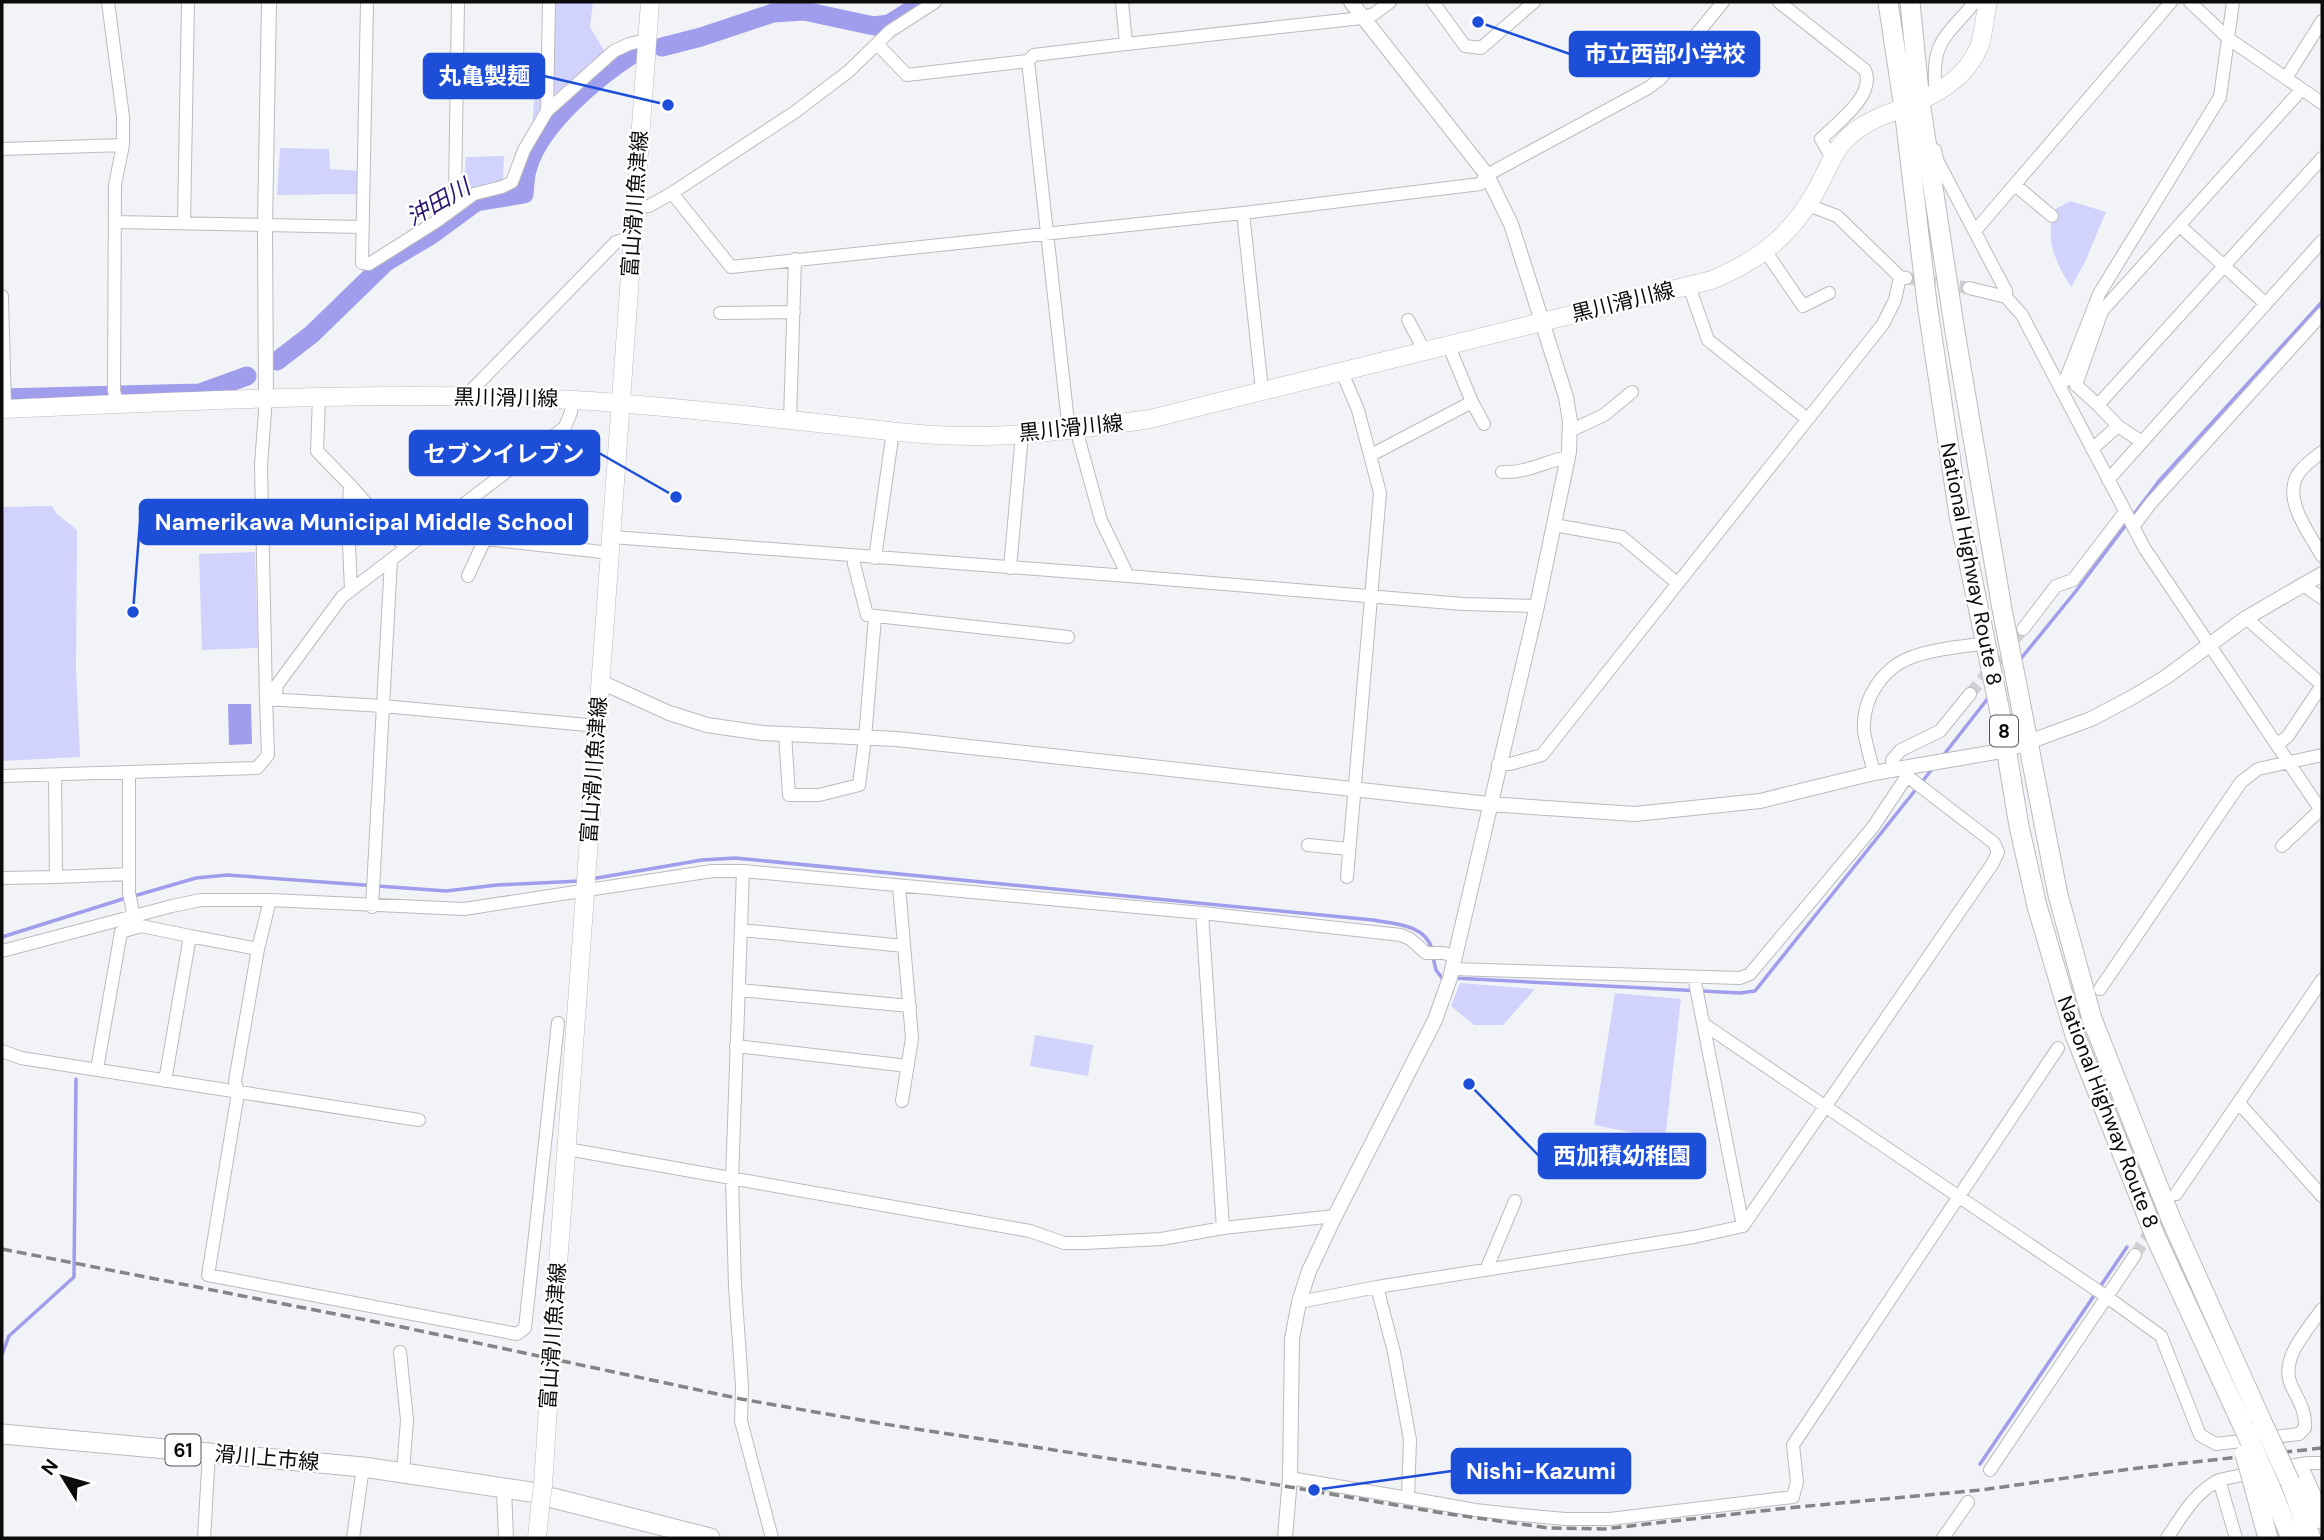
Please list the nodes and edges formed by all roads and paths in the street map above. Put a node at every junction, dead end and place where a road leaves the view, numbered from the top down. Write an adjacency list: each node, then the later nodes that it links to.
1 (107, 2): 35 (street)
2 (188, 2): 48 (street)
3 (269, 2): 49 (street)
4 (367, 2): 51 (street)
5 (458, 2): 42 (street)
6 (549, 2): 34 (street)
7 (650, 2): 26 (main road, 富山滑川魚津線)
8 (935, 2): 27 (street)
9 (1122, 2): 28 (street)
10 (1351, 2): 23 (street)
11 (1390, 2): 23 (street)
12 (1433, 2): 13 (street)
13 (1534, 2)
14 (1723, 2): 39 (street)
15 (1779, 2): 37 (street)
16 (1888, 2): 33 (main road, National Highway Route 8 / 8)
17 (1910, 2): 33 (main road, National Highway Route 8 / 8)
18 (1975, 2): 33 (street)
19 (1988, 2): 33 (main road, 黒川滑川線)
20 (2171, 2): 40 (street)
21 (2190, 2): 25 (street)
22 (2233, 2): 25 (street)
23 (1362, 18): 28 (street); 39 (street)
24 (2322, 21): 30 (street)
25 (2229, 38): 30 (street); 73 (street)
26 (646, 40): 34 (street); 44 (main road, 富山滑川魚津線)
27 (877, 44): 29 (street); 41 (street)
28 (1126, 44): 29 (street)
29 (1028, 61): 53 (street)
30 (2286, 78): 31 (street)
31 (2302, 89): 32 (street); 50 (street)
32 (2320, 98)
33 (1922, 100): 37 (main road, 黒川滑川線); 52 (street); 128 (main road, National Highway Route 8 / 8); 138 (main road, National Highway Route 8 / 8)
34 (547, 111): 42 (street)
35 (123, 145): 36 (street); 47 (street)
36 (2, 149)
37 (1832, 158): 43 (main road, 黒川滑川線)
38 (2322, 158): 58 (street)
39 (1487, 175): 45 (street); 69 (street)
40 (2015, 185): 46 (street); 52 (street)
41 (672, 193): 44 (street); 57 (street)
42 (459, 205): 51 (street)
43 (1808, 205): 56 (main road, 黒川滑川線); 85 (street)
44 (634, 207): 54 (main road, 富山滑川魚津線)
45 (1243, 213): 53 (street); 74 (street)
46 (2052, 216)
47 (115, 222): 48 (street); 82 (street)
48 (184, 223): 49 (street)
49 (265, 225): 51 (street); 77 (street)
50 (2180, 226): 58 (street); 83 (street)
51 (362, 227)
52 (1975, 230): 63 (street)
53 (1047, 233): 57 (street); 89 (street)
54 (632, 237): 76 (street); 81 (main road, 富山滑川魚津線)
55 (2322, 241): 64 (street)
56 (1766, 252): 59 (main road, 黒川滑川線); 61 (street)
57 (795, 259): 65 (street)
58 (2224, 266): 64 (street); 83 (street)
59 (1689, 286): 69 (main road, 黒川滑川線); 85 (street)
60 (1969, 288): 63 (street)
61 (1829, 293)
62 (2, 296): 84 (street)
63 (2006, 297): 94 (street)
64 (2266, 303): 93 (street)
65 (793, 312): 66 (street); 86 (street)
66 (720, 313)
67 (2322, 314): 105 (street)
68 (1408, 320): 71 (street)
69 (1542, 323): 70 (main road, 黒川滑川線); 90 (street)
70 (1448, 344): 71 (main road, 黒川滑川線); 80 (street)
71 (1424, 350): 72 (main road, 黒川滑川線)
72 (1341, 370): 74 (main road, 黒川滑川線); 96 (street)
73 (2065, 381)
74 (1262, 390): 89 (main road, 黒川滑川線)
75 (1632, 392): 90 (street)
76 (465, 397): 78 (main road, 黒川滑川線); 79 (main road, 黒川滑川線)
77 (266, 398): 78 (main road, 黒川滑川線); 82 (main road, 黒川滑川線); 103 (street)
78 (319, 398): 100 (street)
79 (572, 400): 81 (main road, 黒川滑川線); 106 (street)
80 (1472, 402): 87 (street); 96 (street)
81 (622, 403): 86 (main road, 黒川滑川線); 108 (main road, 富山滑川魚津線)
82 (118, 405): 84 (main road, 黒川滑川線)
83 (2098, 405): 88 (street)
84 (4, 409)
85 (1806, 418): 118 (street)
86 (790, 420): 91 (main road, 黒川滑川線)
87 (1484, 424)
88 (2118, 426): 93 (street); 94 (street)
89 (1072, 430): 92 (main road, 黒川滑川線); 117 (street)
90 (1570, 430): 97 (street)
91 (893, 431): 92 (main road, 黒川滑川線); 112 (street)
92 (1022, 434): 114 (street)
93 (2142, 442): 99 (street)
94 (2092, 449): 99 (street)
95 (2322, 452): 111 (street)
96 (1371, 455): 121 (street)
97 (1568, 457): 98 (street); 104 (street)
98 (1502, 472)
99 (2108, 480): 101 (street)
100 (350, 485): 102 (street); 109 (street)
101 (2125, 512): 105 (street); 126 (street)
102 (348, 523): 103 (street); 120 (street)
103 (262, 524): 133 (street)
104 (1554, 525): 118 (street); 123 (street)
105 (2133, 527): 129 (street)
106 (426, 533): 107 (street); 109 (street)
107 (485, 539): 108 (street); 116 (street)
108 (611, 545): 110 (street); 130 (main road, 富山滑川魚津線)
109 (407, 548): 113 (street)
110 (854, 556): 112 (street); 124 (street)
111 (2322, 556)
112 (875, 558): 114 (street)
113 (391, 560): 120 (street); 134 (street)
114 (1010, 568): 117 (street)
115 (2322, 573): 119 (street)
116 (468, 576)
117 (1128, 576): 121 (street)
118 (1677, 583): 143 (street)
119 (2305, 583): 122 (street); 125 (street)
120 (351, 589): 133 (street)
121 (1373, 596): 123 (street); 149 (street)
122 (2322, 598)
123 (1537, 606): 143 (street)
124 (874, 617): 127 (street); 137 (street)
125 (2246, 618): 129 (street); 131 (street)
126 (2023, 629)
127 (1068, 637)
128 (1985, 643): 140 (main road, National Highway Route 8 / 8); 146 (street)
129 (2211, 645): 138 (street); 139 (street)
130 (601, 682): 135 (main road, 富山滑川魚津線); 136 (street)
131 (2322, 685): 139 (street)
132 (1970, 694): 144 (street)
133 (270, 700): 134 (street); 145 (street)
134 (383, 706): 135 (street); 163 (street)
135 (597, 726): 161 (main road, 富山滑川魚津線)
136 (785, 734): 137 (street); 137 (street)
137 (865, 738): 149 (street)
138 (2028, 742): 140 (street); 213 (main road, National Highway Route 8 / 8, bridge)
139 (2278, 744): 142 (street)
140 (2007, 750): 144 (street); 215 (main road, National Highway Route 8 / 8, bridge)
141 (2322, 755): 142 (street)
142 (2288, 761): 151 (street); 174 (street)
143 (1498, 764): 150 (street)
144 (1902, 771): 146 (street); 172 (street); 188 (street)
145 (129, 773): 147 (street); 156 (street)
146 (1874, 773): 150 (street)
147 (55, 775): 148 (street); 157 (street)
148 (2, 776)
149 (1355, 789): 150 (street); 154 (street)
150 (1489, 804): 171 (street)
151 (2321, 811): 153 (street)
152 (1308, 845): 154 (street)
153 (2282, 846)
154 (1349, 849): 158 (street)
155 (743, 871): 160 (street); 161 (street); 166 (street)
156 (129, 874): 157 (street); 165 (street)
157 (56, 877): 159 (street)
158 (1347, 877)
159 (2, 878)
160 (899, 886): 164 (street); 168 (street)
161 (585, 892): 163 (street); 190 (main road, 富山滑川魚津線)
162 (270, 900): 163 (street); 165 (street); 169 (street)
163 (372, 907)
164 (1202, 913): 171 (street); 198 (street)
165 (134, 917): 170 (street)
166 (741, 930): 168 (street); 175 (street)
167 (190, 936): 169 (street); 183 (street); 184 (street)
168 (904, 946): 176 (street)
169 (258, 949): 185 (street)
170 (2, 951)
171 (1454, 962): 172 (street); 196 (street)
172 (1694, 976): 178 (street)
173 (2322, 980): 187 (street)
174 (2099, 989)
175 (739, 990): 176 (street); 179 (street)
176 (910, 1006): 182 (street)
177 (558, 1023): 185 (street)
178 (1705, 1025): 188 (street); 197 (street)
179 (736, 1046): 182 (street); 191 (street)
180 (2058, 1048): 194 (street)
181 (2, 1051): 183 (street)
182 (908, 1066): 186 (street)
183 (97, 1069): 184 (street)
184 (165, 1081): 185 (street)
185 (238, 1093): 189 (street)
186 (902, 1101)
187 (2239, 1103): 192 (street); 193 (street)
188 (1827, 1107): 194 (street); 197 (street)
189 (419, 1120)
190 (567, 1149): 191 (street); 225 (main road, 富山滑川魚津線, bridge)
191 (732, 1179): 198 (street); 227 (street)
192 (2176, 1194)
193 (2322, 1196)
194 (1961, 1198): 202 (street); 219 (street)
195 (1516, 1201): 200 (street)
196 (1335, 1216): 198 (street); 203 (street)
197 (1743, 1226): 200 (street)
198 (1223, 1228)
199 (2135, 1255): 202 (street)
200 (1486, 1270): 201 (street)
201 (1377, 1287): 203 (street); 219 (street)
202 (2107, 1297): 204 (street); 210 (street)
203 (1298, 1302): 212 (street)
204 (2322, 1309)
205 (400, 1352): 211 (street)
206 (2, 1434): 207 (main road, 滑川上市線 / 61)
207 (209, 1453): 209 (main road, 滑川上市線 / 61); 222 (street)
208 (2322, 1463): 214 (street)
209 (363, 1467): 211 (main road, 滑川上市線 / 61); 223 (street)
210 (1990, 1469)
211 (403, 1472): 216 (main road, 滑川上市線 / 61)
212 (1290, 1478): 219 (street); 228 (street)
213 (2296, 1478): 221 (main road, 8); 234 (main road, National Highway Route 8 / 8)
214 (2219, 1480): 230 (street); 231 (street)
215 (2263, 1488): 232 (main road, 8); 233 (main road, 8)
216 (504, 1489): 217 (main road, 滑川上市線 / 61); 224 (street)
217 (531, 1492)
218 (553, 1497): 226 (main road)
219 (1408, 1498)
220 (1968, 1502): 229 (street)
221 (2322, 1519)
222 (204, 1538)
223 (353, 1538)
224 (506, 1538)
225 (537, 1538)
226 (710, 1538)
227 (772, 1538)
228 (1284, 1538)
229 (1943, 1538)
230 (2167, 1538)
231 (2236, 1538)
232 (2268, 1538)
233 (2291, 1538)
234 (2311, 1538)

